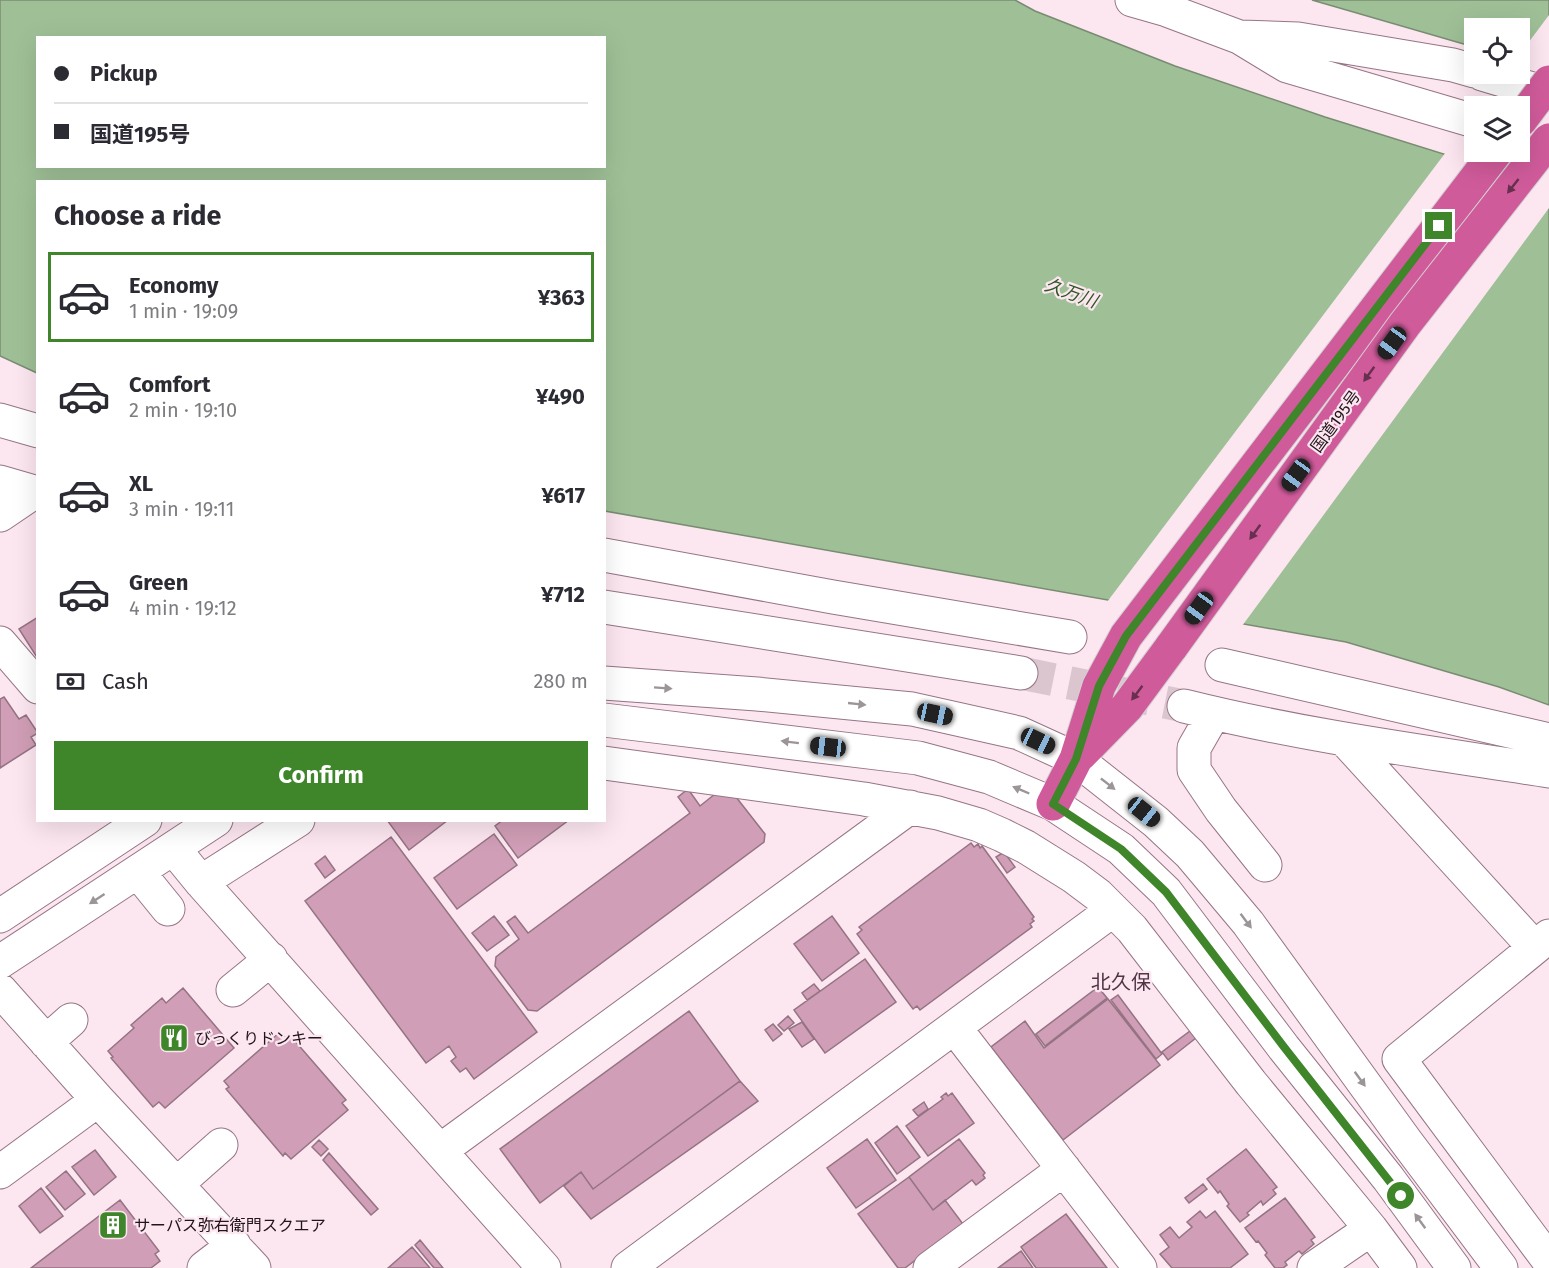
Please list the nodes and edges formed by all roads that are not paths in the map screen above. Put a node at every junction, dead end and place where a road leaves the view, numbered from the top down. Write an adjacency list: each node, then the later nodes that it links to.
1 (1132, 0): 2 (street)
2 (1160, 5): 3 (street)
3 (1239, 37): 4 (street); 9 (street)
4 (1464, 68)
5 (1549, 82): 8 (highway, bridge)
6 (1516, 84): 7 (street)
7 (1549, 94)
8 (1530, 108)
9 (1464, 117)
10 (1530, 136): 11 (street)
11 (1549, 141): 29 (highway, 国道195号, one-way to 29, bridge)
12 (1488, 162): 29 (highway, 国道195号)
13 (0, 420): 14 (street)
14 (36, 430)
15 (0, 482): 16 (street)
16 (36, 493): 17 (street)
17 (0, 515)
18 (606, 555): 20 (street)
19 (606, 607): 23 (street)
20 (1070, 637)
21 (0, 643): 25 (street)
22 (1222, 665): 28 (street)
23 (1021, 673)
24 (606, 683): 29 (street, one-way to 29)
25 (36, 685)
26 (606, 720): 32 (street, one-way to 26)
27 (1345, 740): 31 (street); 38 (street); 44 (street)
28 (1549, 740)
29 (1076, 759): 32 (highway, 国道195号); 69 (street, one-way to 69)
30 (606, 763): 33 (street)
31 (1549, 771)
32 (1053, 804): 68 (street, one-way to 32)
33 (910, 807): 42 (street); 54 (street)
34 (142, 822): 43 (street)
35 (213, 822): 37 (street)
36 (295, 822): 40 (street)
37 (174, 849): 39 (street); 40 (street)
38 (1265, 865)
39 (138, 872): 41 (street); 46 (street, one-way to 46)
40 (201, 882): 45 (street)
41 (168, 909)
42 (1113, 910): 50 (street); 58 (street)
43 (0, 916)
44 (1542, 942): 60 (street)
45 (271, 959): 48 (street); 54 (street)
46 (0, 962)
47 (0, 990): 51 (street)
48 (233, 990)
49 (71, 1020): 51 (street)
50 (955, 1028): 55 (street); 63 (street)
51 (46, 1042): 52 (street)
52 (98, 1100): 56 (street); 57 (street)
53 (221, 1146): 57 (street)
54 (441, 1150): 62 (street)
55 (1064, 1169): 64 (street); 65 (street)
56 (0, 1172)
57 (177, 1184): 59 (street)
58 (1371, 1228): 66 (street); 67 (street)
59 (258, 1259): 61 (street)
60 (1549, 1261)
61 (204, 1268)
62 (544, 1268)
63 (628, 1268)
64 (930, 1268)
65 (1140, 1268)
66 (1314, 1268)
67 (1400, 1268)
68 (1454, 1268)
69 (1501, 1268)

